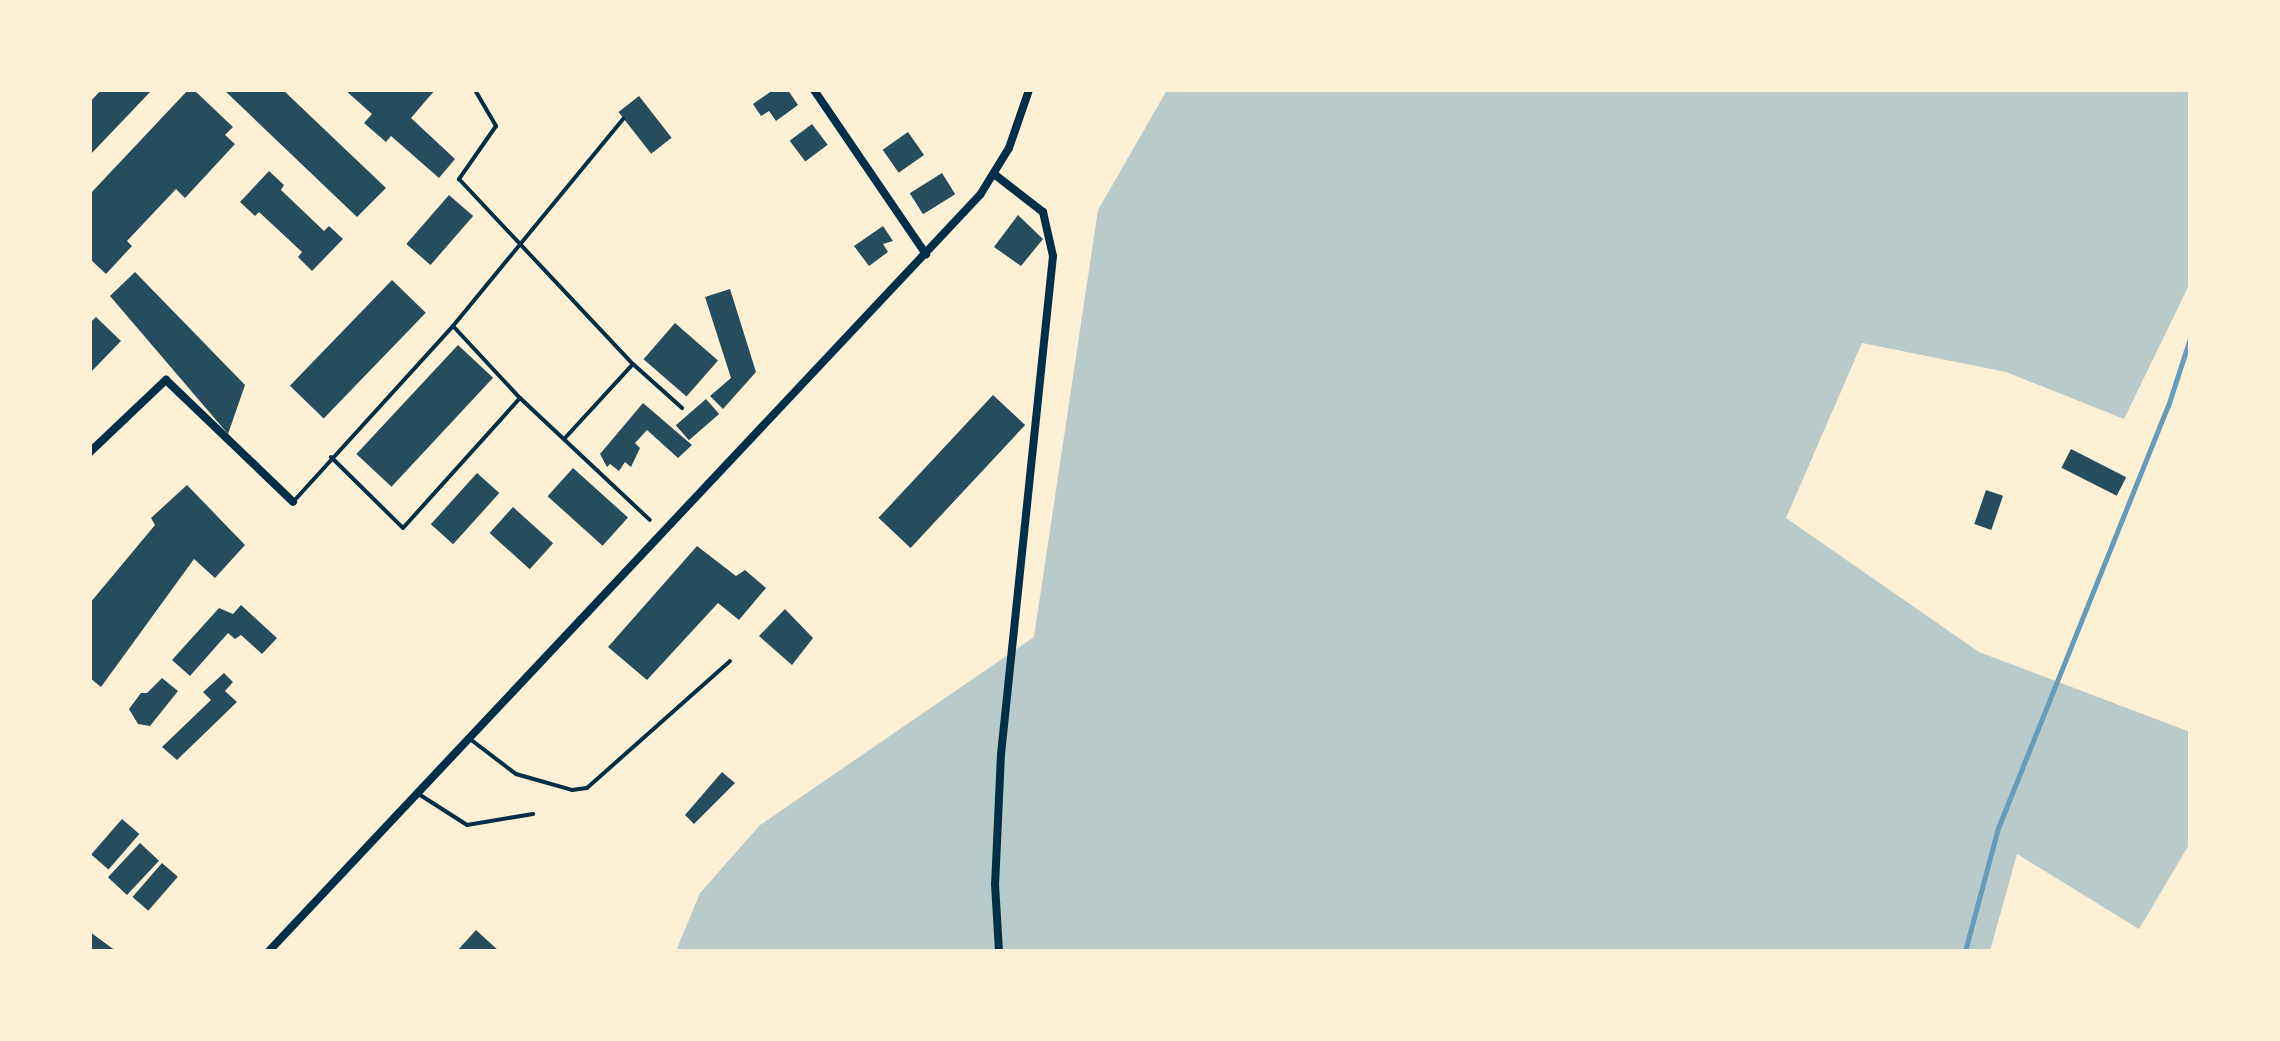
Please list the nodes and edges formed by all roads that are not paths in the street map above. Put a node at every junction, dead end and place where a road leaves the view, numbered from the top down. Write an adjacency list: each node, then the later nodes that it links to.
1 (474, 90): 6 (lane)
2 (814, 90): 7 (street)
3 (1029, 90): 5 (street)
4 (622, 120): 6 (lane)
5 (994, 174): 7 (street); 22 (street)
6 (519, 244): 8 (lane); 9 (lane)
7 (926, 254): 18 (street)
8 (454, 326): 10 (lane); 14 (lane)
9 (633, 364): 11 (lane); 12 (lane)
10 (520, 398): 12 (lane); 14 (lane)
11 (682, 408)
12 (565, 438): 16 (lane)
13 (90, 452): 15 (street)
14 (331, 457): 15 (lane)
15 (292, 502)
16 (650, 520)
17 (730, 661): 18 (lane)
18 (470, 739): 19 (street)
19 (417, 793): 20 (lane); 21 (street)
20 (533, 814)
21 (269, 951)
22 (999, 951)

